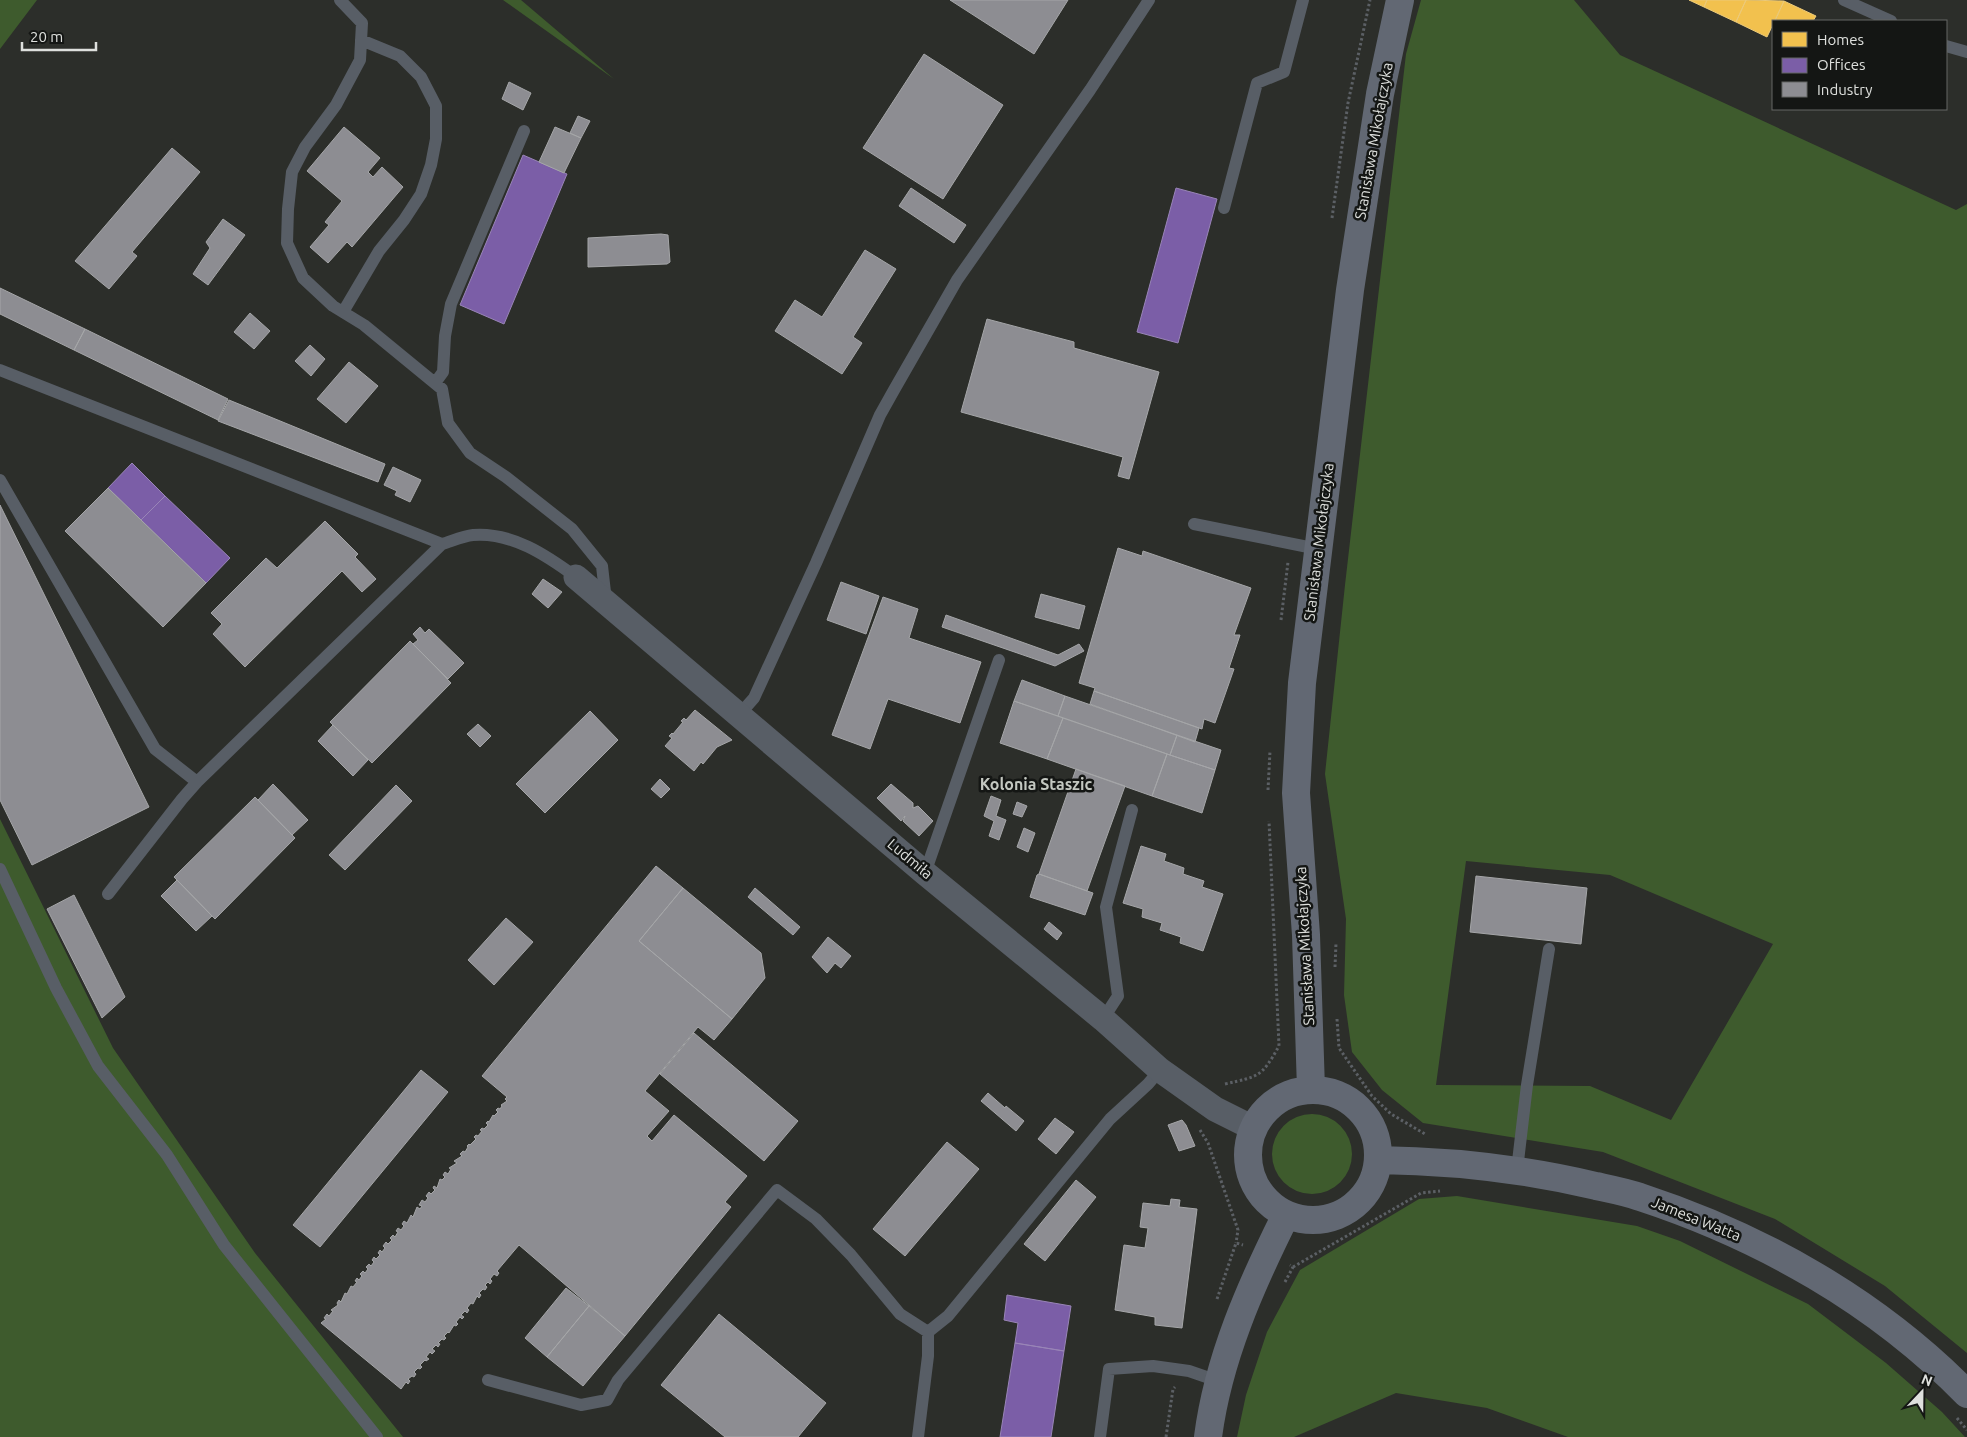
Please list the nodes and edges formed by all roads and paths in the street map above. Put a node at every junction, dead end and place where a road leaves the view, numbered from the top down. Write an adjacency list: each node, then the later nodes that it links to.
1 (340, 0): 7 (lane)
2 (1149, 0): 22 (lane)
3 (1302, 0): 11 (lane)
4 (1400, 0): 18 (street, Stanisława Mikołajczyka)
5 (1844, 0): 6 (lane)
6 (1889, 20)
7 (361, 40): 12 (lane); 12 (lane)
8 (1947, 46): 9 (lane)
9 (1967, 52)
10 (524, 131): 14 (lane)
11 (1224, 208)
12 (343, 312): 14 (lane)
13 (0, 370): 17 (lane)
14 (435, 383): 20 (lane)
15 (0, 480): 23 (lane)
16 (1194, 524): 18 (lane)
17 (442, 544): 19 (lane); 23 (lane)
18 (1318, 549): 35 (street, Stanisława Mikołajczyka)
19 (576, 577): 20 (street, Ludmiła)
20 (606, 603): 22 (street, Ludmiła)
21 (999, 660): 26 (lane)
22 (739, 715): 26 (street, Ludmiła)
23 (197, 782): 27 (lane)
24 (1132, 810): 32 (lane)
25 (0, 869): 50 (lane)
26 (925, 872): 32 (street, Ludmiła)
27 (108, 894)
28 (1336, 943): 30 (path)
29 (1549, 949): 40 (lane)
30 (1335, 973)
31 (1337, 1011): 38 (path)
32 (1102, 1019): 33 (street, Ludmiła)
33 (1160, 1070): 36 (street, Ludmiła); 45 (lane)
34 (1225, 1084): 36 (path)
35 (1311, 1089): 37 (street); 39 (street)
36 (1215, 1109): 37 (street, Ludmiła); 43 (path)
37 (1253, 1128): 42 (street)
38 (1426, 1135)
39 (1378, 1160): 40 (street, Jamesa Watta); 42 (street)
40 (1517, 1170): 48 (street, Jamesa Watta)
41 (1448, 1190): 44 (path)
42 (1286, 1215): 47 (street)
43 (1236, 1243)
44 (1294, 1267)
45 (928, 1332): 46 (lane); 51 (lane)
46 (488, 1380)
47 (1218, 1380): 52 (lane); 53 (street)
48 (1961, 1405): 49 (path)
49 (1967, 1430)
50 (377, 1437)
51 (918, 1437)
52 (1100, 1437)
53 (1208, 1437)

